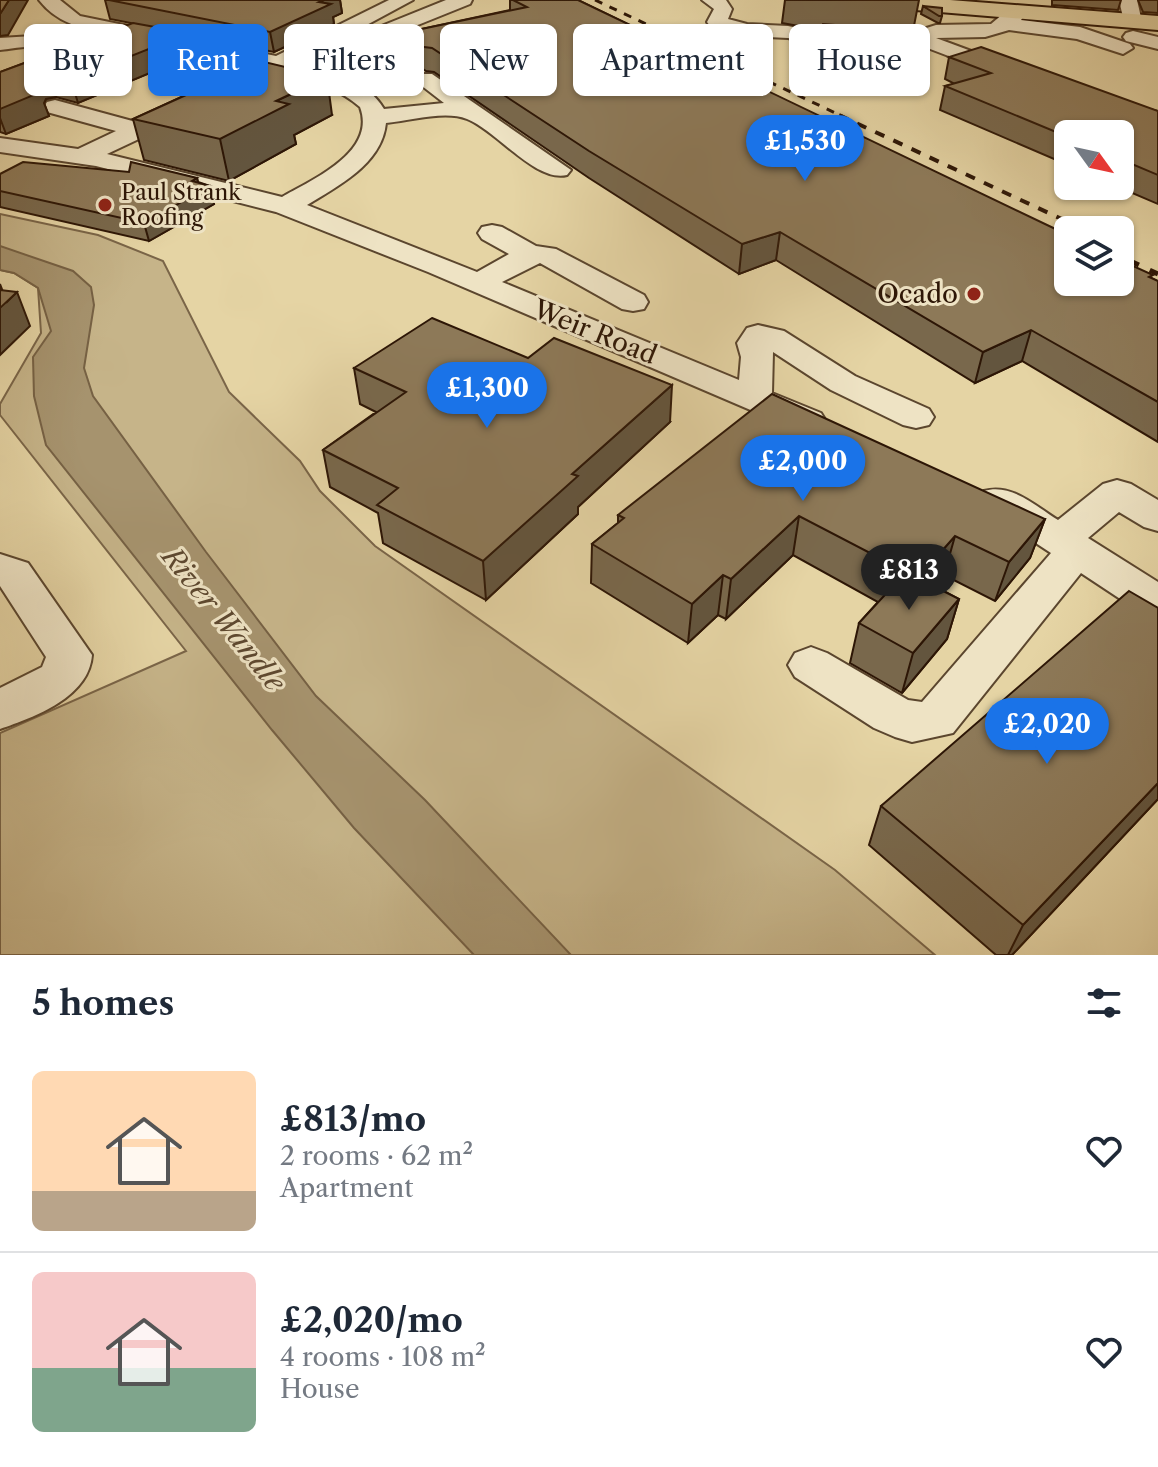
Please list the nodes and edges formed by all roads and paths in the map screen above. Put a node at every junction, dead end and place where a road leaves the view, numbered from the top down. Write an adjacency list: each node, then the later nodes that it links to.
1 (48, 0): 10 (street)
2 (404, 0): 8 (street)
3 (711, 0): 17 (street)
4 (932, 0): 9 (street)
5 (473, 1): 13 (street)
6 (860, 4): 9 (main road); 14 (street)
7 (351, 6): 8 (street)
8 (381, 12): 12 (street)
9 (1007, 16): 15 (main road); 19 (street)
10 (68, 17): 16 (street); 18 (street)
11 (1158, 23): 15 (main road)
12 (356, 24)
13 (407, 24)
14 (916, 24)
15 (1129, 27): 21 (street)
16 (0, 32)
17 (789, 34)
18 (148, 36)
19 (930, 36)
20 (930, 37): 27 (street)
21 (1158, 43)
22 (0, 44): 28 (street)
23 (284, 60): 25 (street)
24 (268, 62): 25 (street)
25 (277, 64): 32 (street)
26 (424, 79): 31 (street)
27 (1030, 81)
28 (0, 85)
29 (202, 98): 33 (street)
30 (55, 107): 33 (street)
31 (472, 112): 32 (street); 36 (street)
32 (375, 117): 37 (street)
33 (138, 130): 35 (street)
34 (0, 145): 35 (street, Weir Road)
35 (81, 157): 37 (street, Weir Road)
36 (558, 170)
37 (286, 206): 40 (street, Weir Road)
38 (492, 233): 39 (street)
39 (530, 254): 40 (street); 41 (street)
40 (479, 283): 43 (street, Weir Road)
41 (633, 302)
42 (814, 364): 43 (street); 43 (street); 44 (street)
43 (754, 399): 45 (street, Weir Road)
44 (916, 417)
45 (840, 435)
46 (969, 488): 48 (street)
47 (1158, 518): 48 (street)
48 (1067, 545): 50 (street); 51 (street)
49 (0, 569): 52 (street)
50 (1158, 603)
51 (811, 665)
52 (0, 710)

